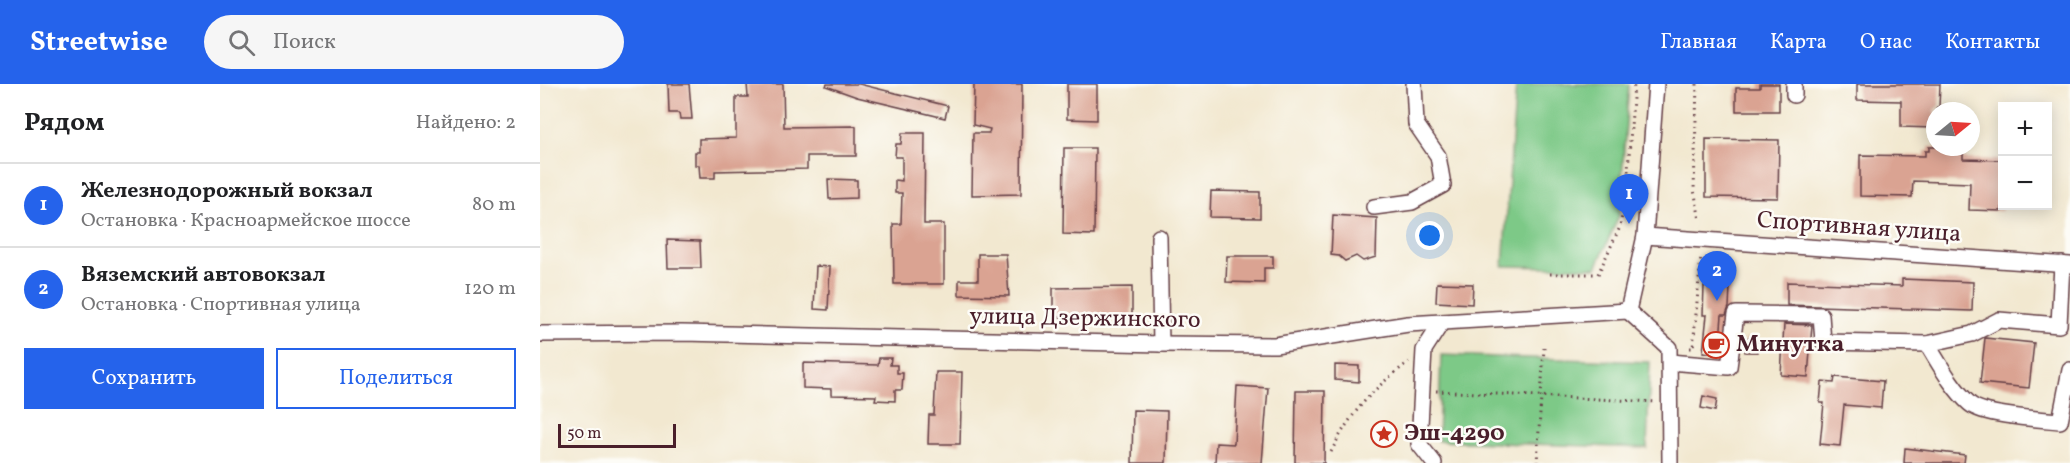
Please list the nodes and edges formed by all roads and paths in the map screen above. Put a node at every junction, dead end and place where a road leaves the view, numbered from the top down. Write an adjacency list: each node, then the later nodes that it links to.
1 (1414, 84): 5 (street)
2 (1634, 84): 11 (path)
3 (1656, 84): 7 (street)
4 (1697, 84): 6 (path)
5 (1374, 207)
6 (1700, 220)
7 (1645, 236): 10 (street, Спортивная улица); 12 (street)
8 (1159, 237): 15 (street)
9 (1702, 251): 19 (path)
10 (2066, 265): 16 (street)
11 (1550, 274)
12 (1628, 311): 13 (street, улица Дзержинского); 19 (street)
13 (1442, 322): 15 (street, улица Дзержинского); 18 (street)
14 (540, 334): 15 (street, улица Дзержинского)
15 (1161, 344)
16 (1927, 344): 19 (street); 20 (street)
17 (1544, 348): 22 (path)
18 (1424, 350): 21 (street); 24 (path)
19 (1669, 355): 23 (street)
20 (2070, 370)
21 (1422, 390): 22 (path); 25 (street)
22 (1541, 397): 23 (path); 26 (path)
23 (1671, 403): 27 (street)
24 (1331, 452)
25 (1434, 463)
26 (1537, 463)
27 (1672, 463)

